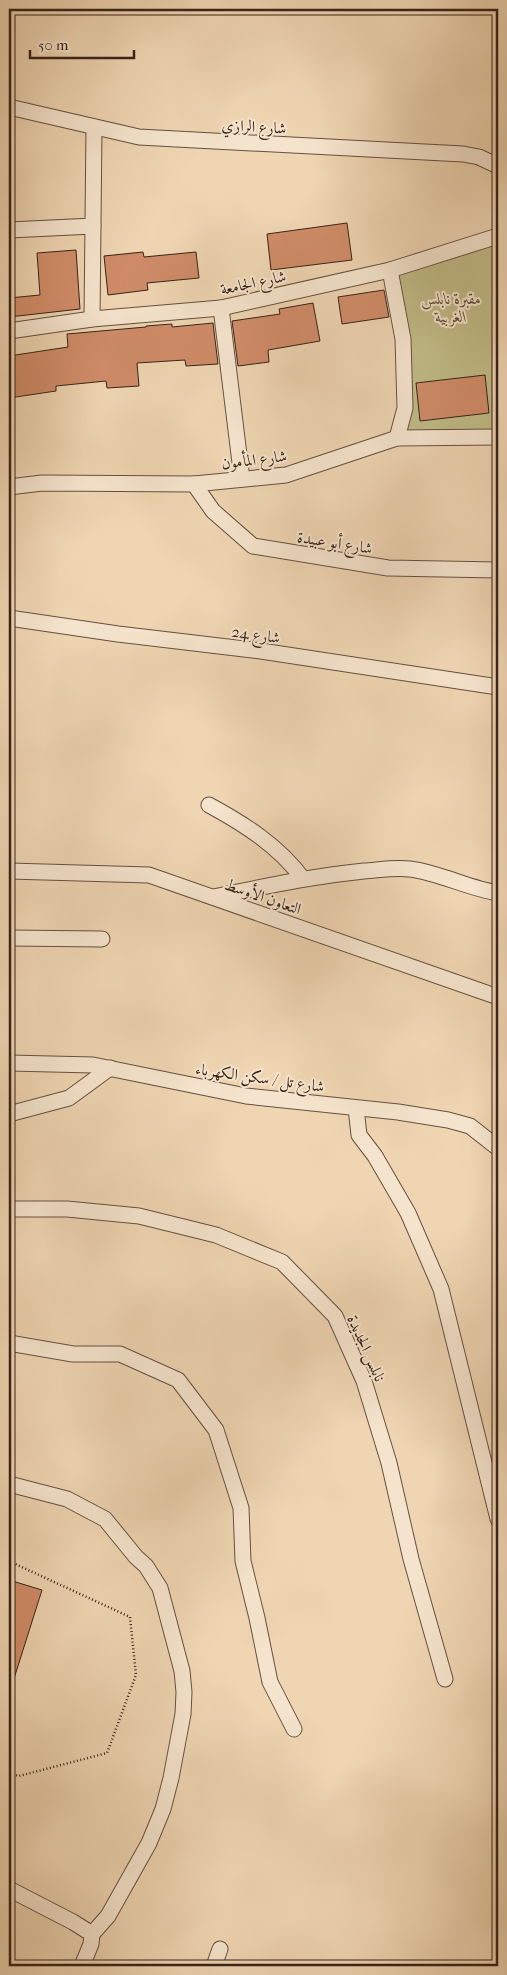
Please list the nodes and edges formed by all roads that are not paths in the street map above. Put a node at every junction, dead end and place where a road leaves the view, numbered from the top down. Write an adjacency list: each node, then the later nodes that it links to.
1 (9, 107): 2 (street, شارع الرازي)
2 (94, 127): 3 (street, شارع الرازي); 4 (street)
3 (498, 166)
4 (93, 226): 5 (street); 9 (street)
5 (9, 230)
6 (498, 236): 7 (street, شارع الجامعة)
7 (390, 270): 8 (street, شارع الجامعة); 12 (street)
8 (221, 308): 9 (street, شارع الجامعة); 13 (street)
9 (92, 319): 10 (street, شارع الجامعة)
10 (9, 331)
11 (498, 437): 12 (street, شارع المأمون)
12 (397, 438): 13 (street, شارع المأمون)
13 (242, 479): 14 (street, شارع المأمون)
14 (194, 484): 15 (street, شارع المأمون); 16 (street, شارع أبو عبيدة)
15 (9, 487)
16 (498, 570)
17 (9, 618): 18 (street, شارع 24)
18 (498, 687)
19 (209, 805): 21 (street)
20 (9, 871): 23 (street, التعاون الأوسط)
21 (303, 879): 22 (street); 23 (street)
22 (498, 893)
23 (212, 897): 26 (street, التعاون الأوسط)
24 (9, 938): 25 (street)
25 (102, 939)
26 (498, 997)
27 (9, 1063): 28 (street, شارع تل / سكن الكهرباء)
28 (110, 1068): 29 (street, شارع تل / سكن الكهرباء); 30 (street)
29 (356, 1108): 31 (street, شارع تل / سكن الكهرباء); 35 (street)
30 (9, 1114)
31 (498, 1148)
32 (9, 1209): 36 (street, نابلس الجديدة)
33 (9, 1343): 37 (street)
34 (9, 1484): 39 (street)
35 (498, 1519)
36 (445, 1680)
37 (294, 1729)
38 (9, 1889): 39 (street)
39 (92, 1934): 41 (street)
40 (220, 1949): 42 (street)
41 (82, 1966)
42 (214, 1966)

